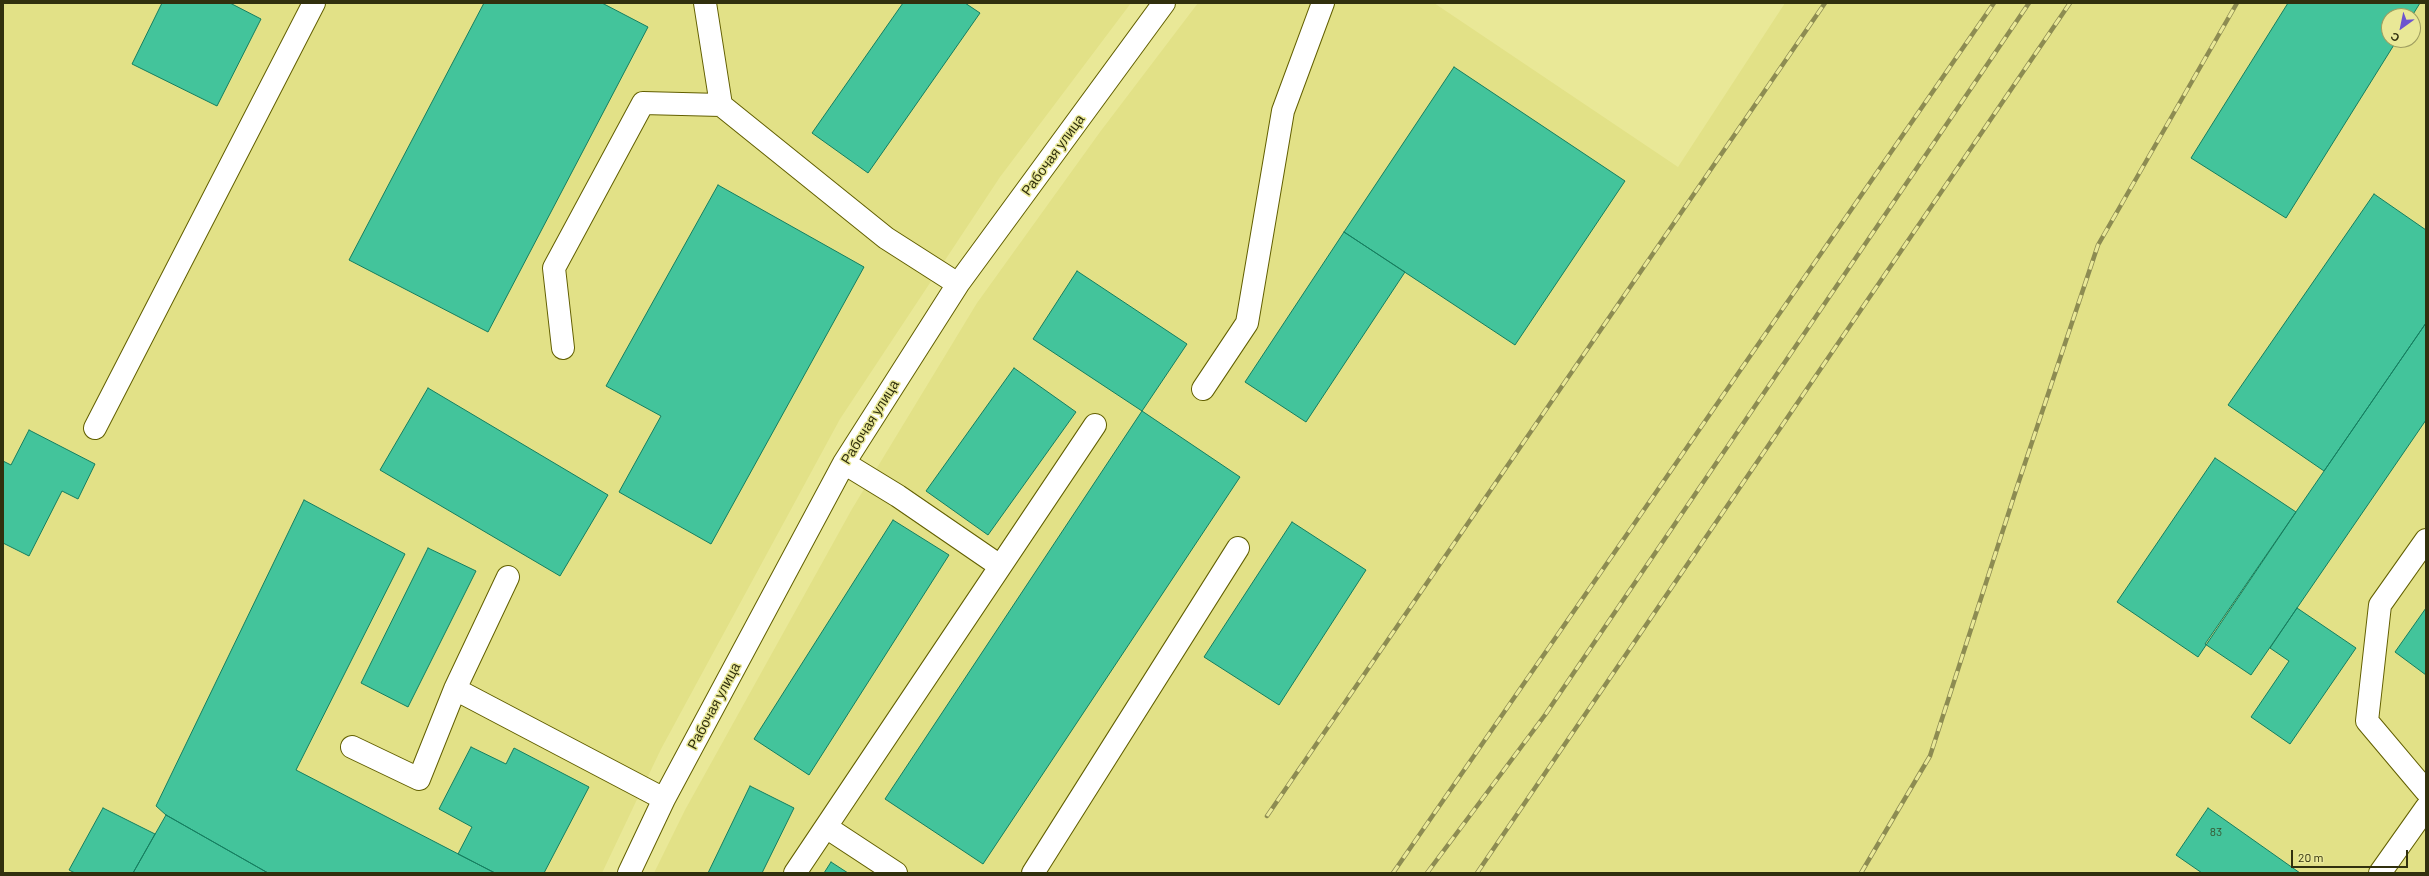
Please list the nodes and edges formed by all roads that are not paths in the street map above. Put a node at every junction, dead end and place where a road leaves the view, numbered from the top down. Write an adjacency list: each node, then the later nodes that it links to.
1 (314, 3): 10 (street)
2 (705, 3): 5 (street)
3 (1164, 3): 6 (street, Рабочая улица)
4 (1323, 3): 8 (street)
5 (721, 105): 6 (street); 7 (street)
6 (958, 284): 11 (street, Рабочая улица)
7 (563, 348)
8 (1203, 388)
9 (1095, 424): 14 (street)
10 (95, 428)
11 (844, 463): 14 (street); 19 (street, Рабочая улица)
12 (2426, 540): 18 (street)
13 (1238, 548): 25 (street)
14 (1000, 566): 21 (street)
15 (508, 577): 16 (street)
16 (455, 689): 17 (street); 19 (street)
17 (352, 747)
18 (2426, 791)
19 (664, 799): 22 (street, Рабочая улица)
20 (2426, 808): 26 (street)
21 (826, 827): 23 (street); 24 (street)
22 (629, 873)
23 (795, 873)
24 (896, 873)
25 (1034, 873)
26 (2380, 873)

